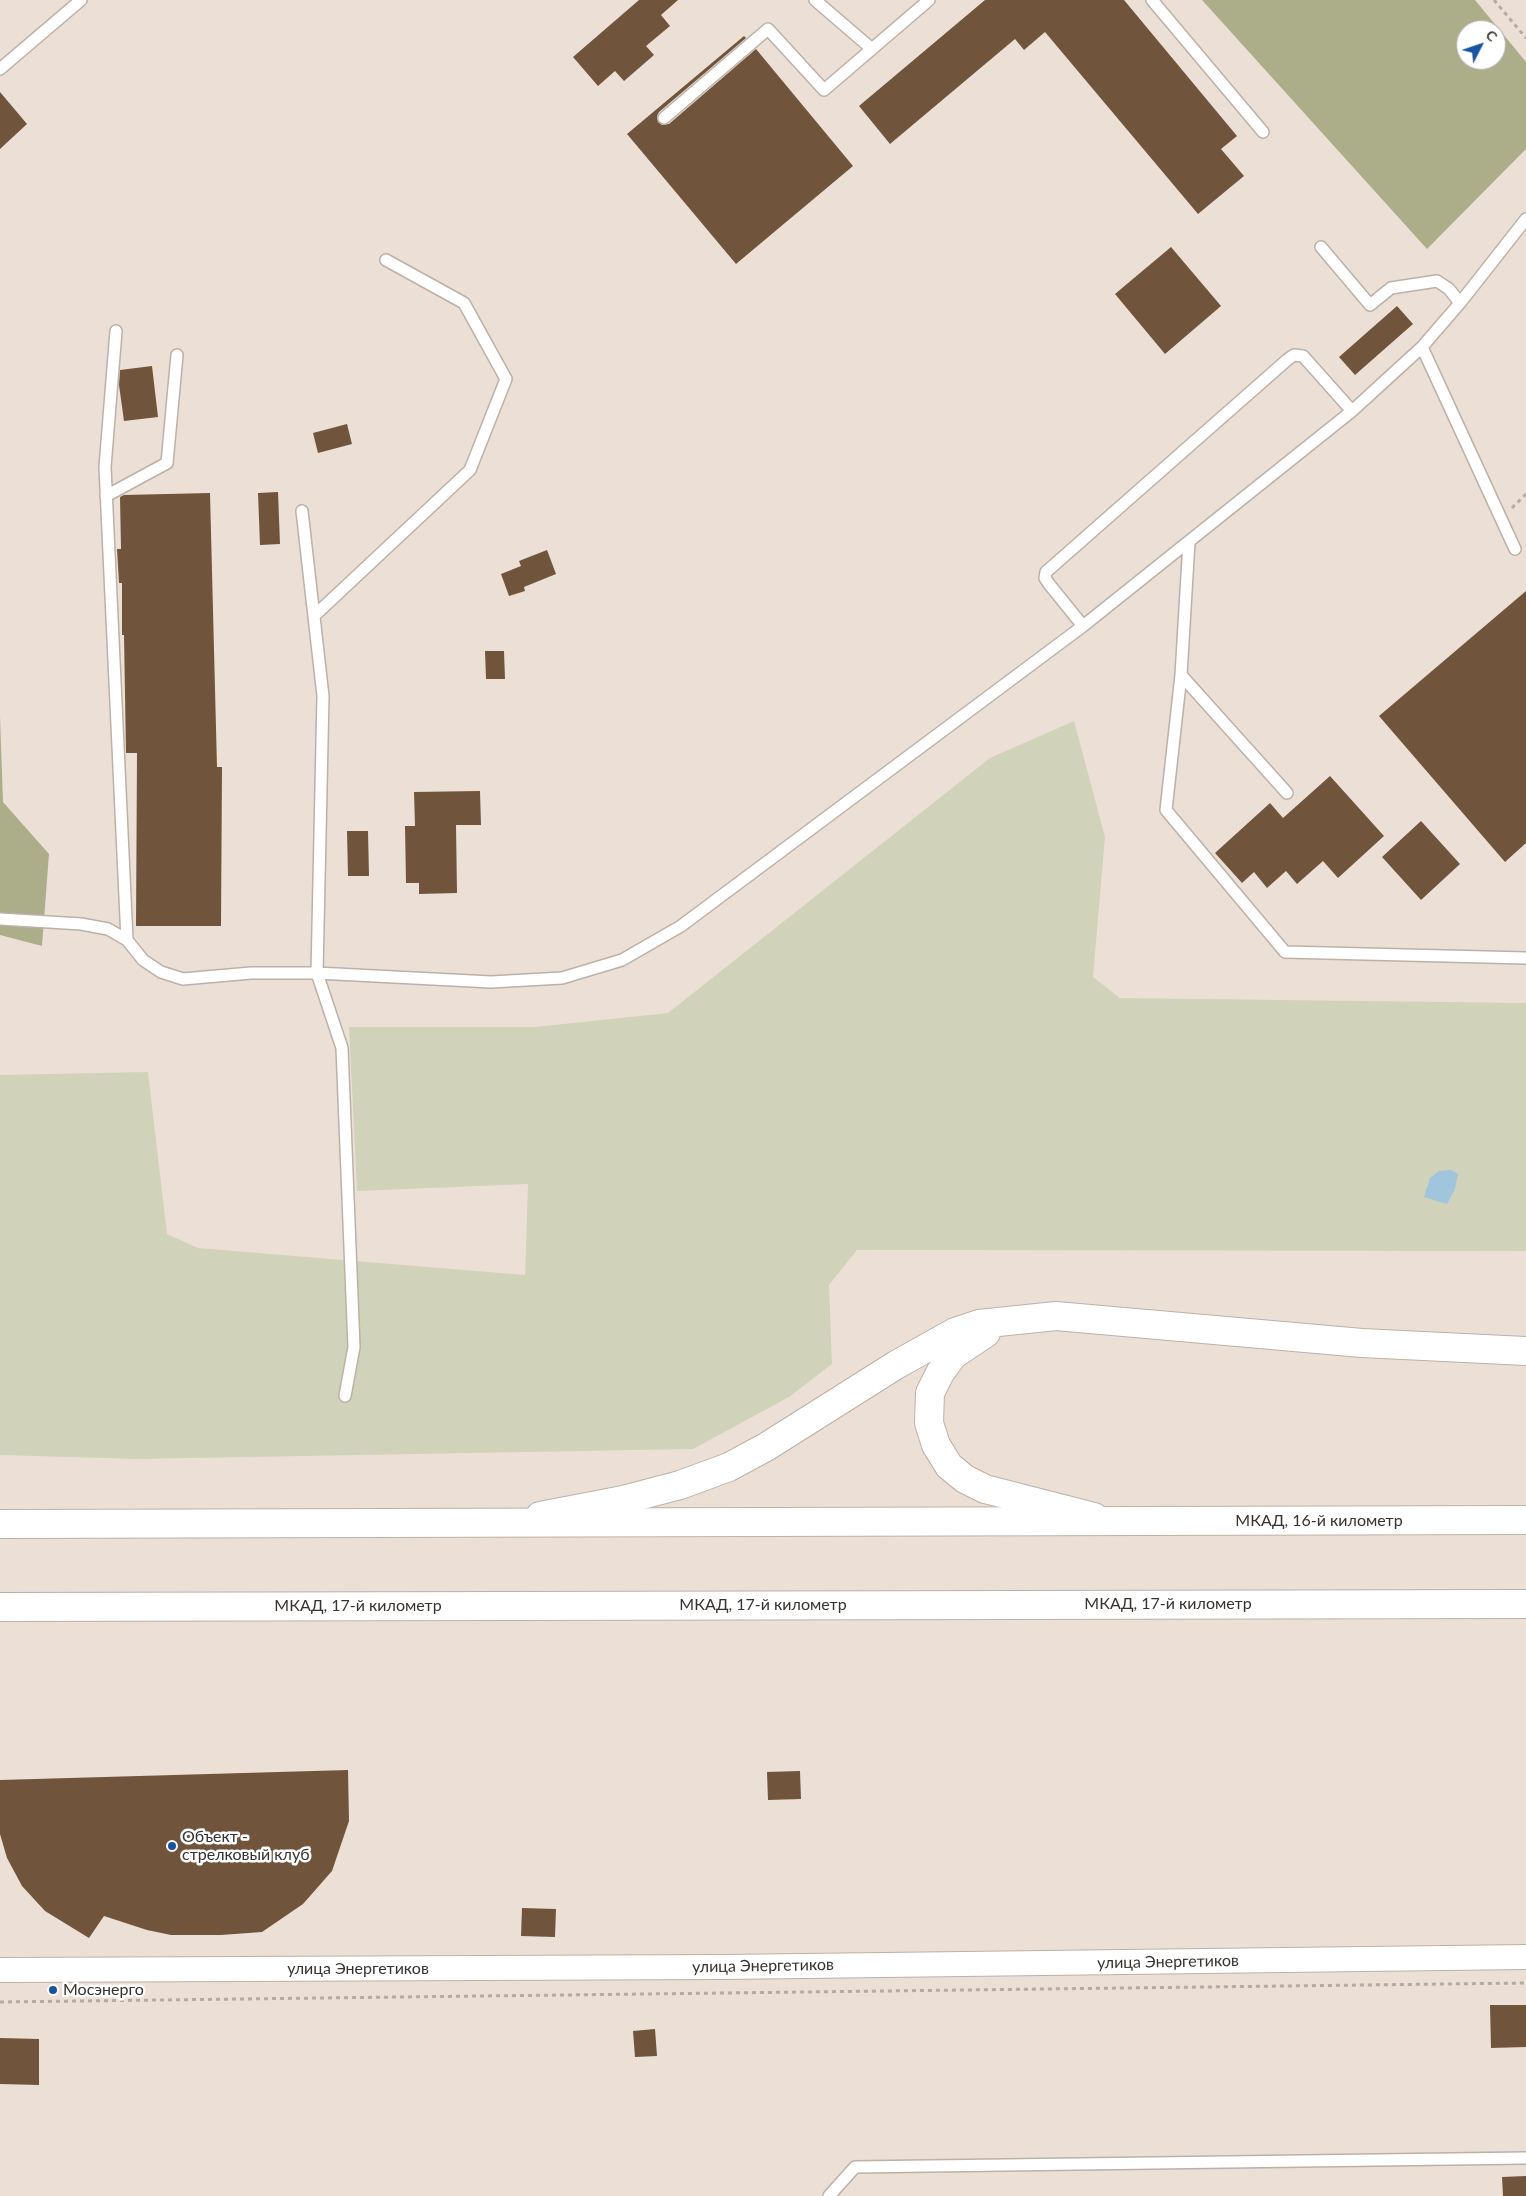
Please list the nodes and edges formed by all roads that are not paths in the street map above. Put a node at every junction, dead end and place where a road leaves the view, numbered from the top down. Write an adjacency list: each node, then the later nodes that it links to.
1 (81, 0): 6 (lane)
2 (815, 0): 5 (lane)
3 (929, 0): 5 (lane)
4 (1152, 0): 8 (lane)
5 (872, 49): 7 (lane)
6 (0, 69)
7 (664, 118)
8 (1263, 132)
9 (1526, 219): 12 (lane)
10 (1321, 246): 12 (lane)
11 (386, 260): 21 (lane)
12 (1460, 303): 14 (lane)
13 (116, 331): 17 (lane)
14 (1422, 347): 16 (lane); 20 (lane)
15 (177, 355): 17 (lane)
16 (1352, 411): 19 (lane); 22 (lane)
17 (106, 496): 26 (lane)
18 (302, 511): 21 (lane)
19 (1189, 542): 22 (lane); 23 (lane)
20 (1515, 550)
21 (314, 616): 28 (lane)
22 (1083, 626): 28 (lane)
23 (1182, 675): 24 (lane); 27 (lane)
24 (1287, 793)
25 (0, 919): 26 (lane)
26 (127, 940): 28 (lane)
27 (1526, 958)
28 (317, 973): 31 (lane)
29 (1011, 1321): 30 (main road); 33 (main road); 34 (main road)
30 (1526, 1351)
31 (345, 1396)
32 (1526, 1520): 33 (main road, МКАД, 16-й километр)
33 (1112, 1522): 34 (main road)
34 (499, 1523): 35 (main road)
35 (0, 1524)
36 (1526, 1604): 37 (main road, МКАД, 17-й километр)
37 (0, 1607)
38 (1526, 1957): 39 (street, улица Энергетиков)
39 (0, 1970)
40 (1526, 2158): 41 (lane)
41 (829, 2196)

